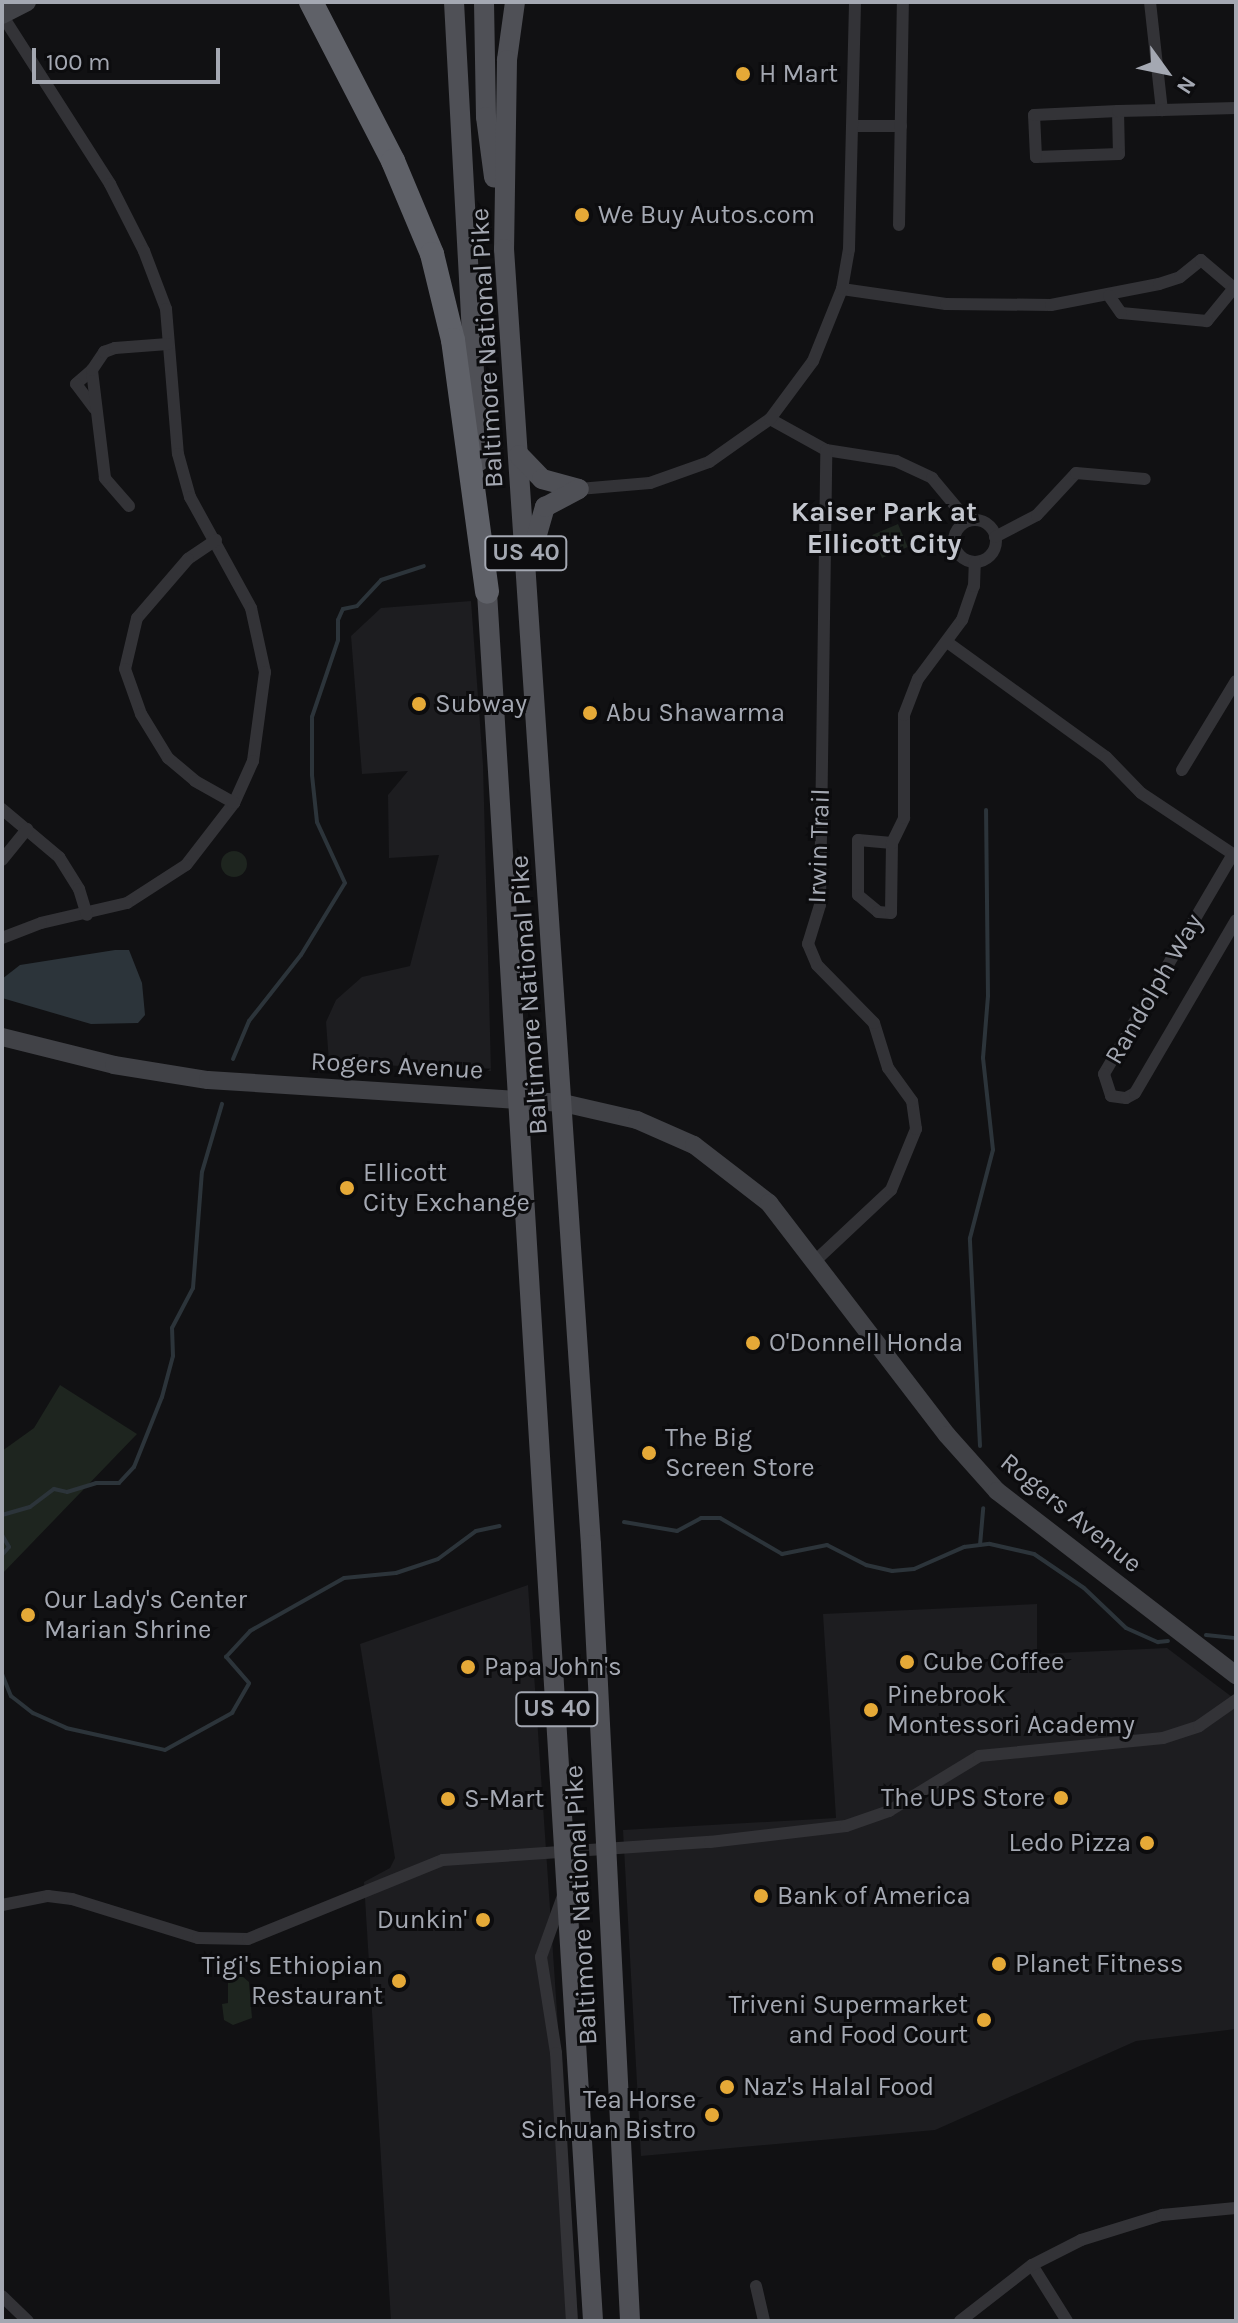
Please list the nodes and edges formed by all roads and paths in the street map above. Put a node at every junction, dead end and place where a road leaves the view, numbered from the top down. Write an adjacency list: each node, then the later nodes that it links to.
1 (27, 2): 9 (main road)
2 (311, 2): 31 (highway)
3 (454, 2): 31 (main road, Baltimore National Pike / US 40)
4 (484, 2): 16 (main road)
5 (515, 2): 16 (main road, Baltimore National Pike / US 40)
6 (855, 2): 13 (street)
7 (1150, 2): 11 (street)
8 (903, 4): 14 (street)
9 (2, 15): 19 (street)
10 (1236, 108): 11 (street)
11 (1162, 110): 12 (street)
12 (1118, 111): 12 (street)
13 (854, 126): 14 (street); 17 (street)
14 (901, 126): 15 (street)
15 (899, 225)
16 (504, 249): 22 (main road, Baltimore National Pike / US 40)
17 (842, 289): 18 (street); 20 (street)
18 (1109, 296): 18 (street)
19 (168, 344): 25 (street); 28 (street)
20 (770, 419): 21 (street); 24 (street)
21 (826, 450): 26 (street); 47 (street, Irwin Trail)
22 (519, 455): 24 (main road); 30 (main road, Baltimore National Pike / US 40)
23 (1145, 479): 27 (street)
24 (579, 489): 30 (main road)
25 (129, 506)
26 (968, 521): 27 (street); 29 (street)
27 (995, 537): 29 (street)
28 (216, 540): 35 (street); 35 (street)
29 (975, 562): 32 (street)
30 (528, 584): 46 (main road, Baltimore National Pike / US 40)
31 (487, 592): 45 (main road, Baltimore National Pike / US 40)
32 (947, 642): 38 (street); 39 (street, Randolph Way)
33 (1236, 681): 34 (street)
34 (1182, 770)
35 (234, 803): 41 (street)
36 (2, 809): 37 (street)
37 (27, 829): 40 (street); 41 (street)
38 (892, 843): 38 (street)
39 (1235, 855): 42 (street, Randolph Way)
40 (2, 860)
41 (87, 915): 43 (street)
42 (1236, 920)
43 (2, 938)
44 (2, 1037): 45 (main road, Rogers Avenue)
45 (517, 1098): 46 (main road, Rogers Avenue); 51 (main road, Baltimore National Pike / US 40)
46 (563, 1103): 47 (main road, Rogers Avenue); 50 (main road, Baltimore National Pike / US 40)
47 (815, 1261): 48 (main road, Rogers Avenue)
48 (1236, 1675)
49 (1236, 1700): 50 (street)
50 (604, 1848): 51 (street); 61 (main road, Baltimore National Pike / US 40)
51 (563, 1851): 52 (main road, Baltimore National Pike / US 40); 53 (street)
52 (565, 1890): 59 (street); 60 (main road, Baltimore National Pike / US 40)
53 (2, 1905)
54 (1236, 2208): 55 (street)
55 (1032, 2265): 63 (street); 64 (street)
56 (756, 2286): 62 (street)
57 (2, 2296): 58 (street)
58 (28, 2321)
59 (572, 2321)
60 (593, 2321)
61 (630, 2321)
62 (764, 2321)
63 (960, 2321)
64 (1067, 2321)

